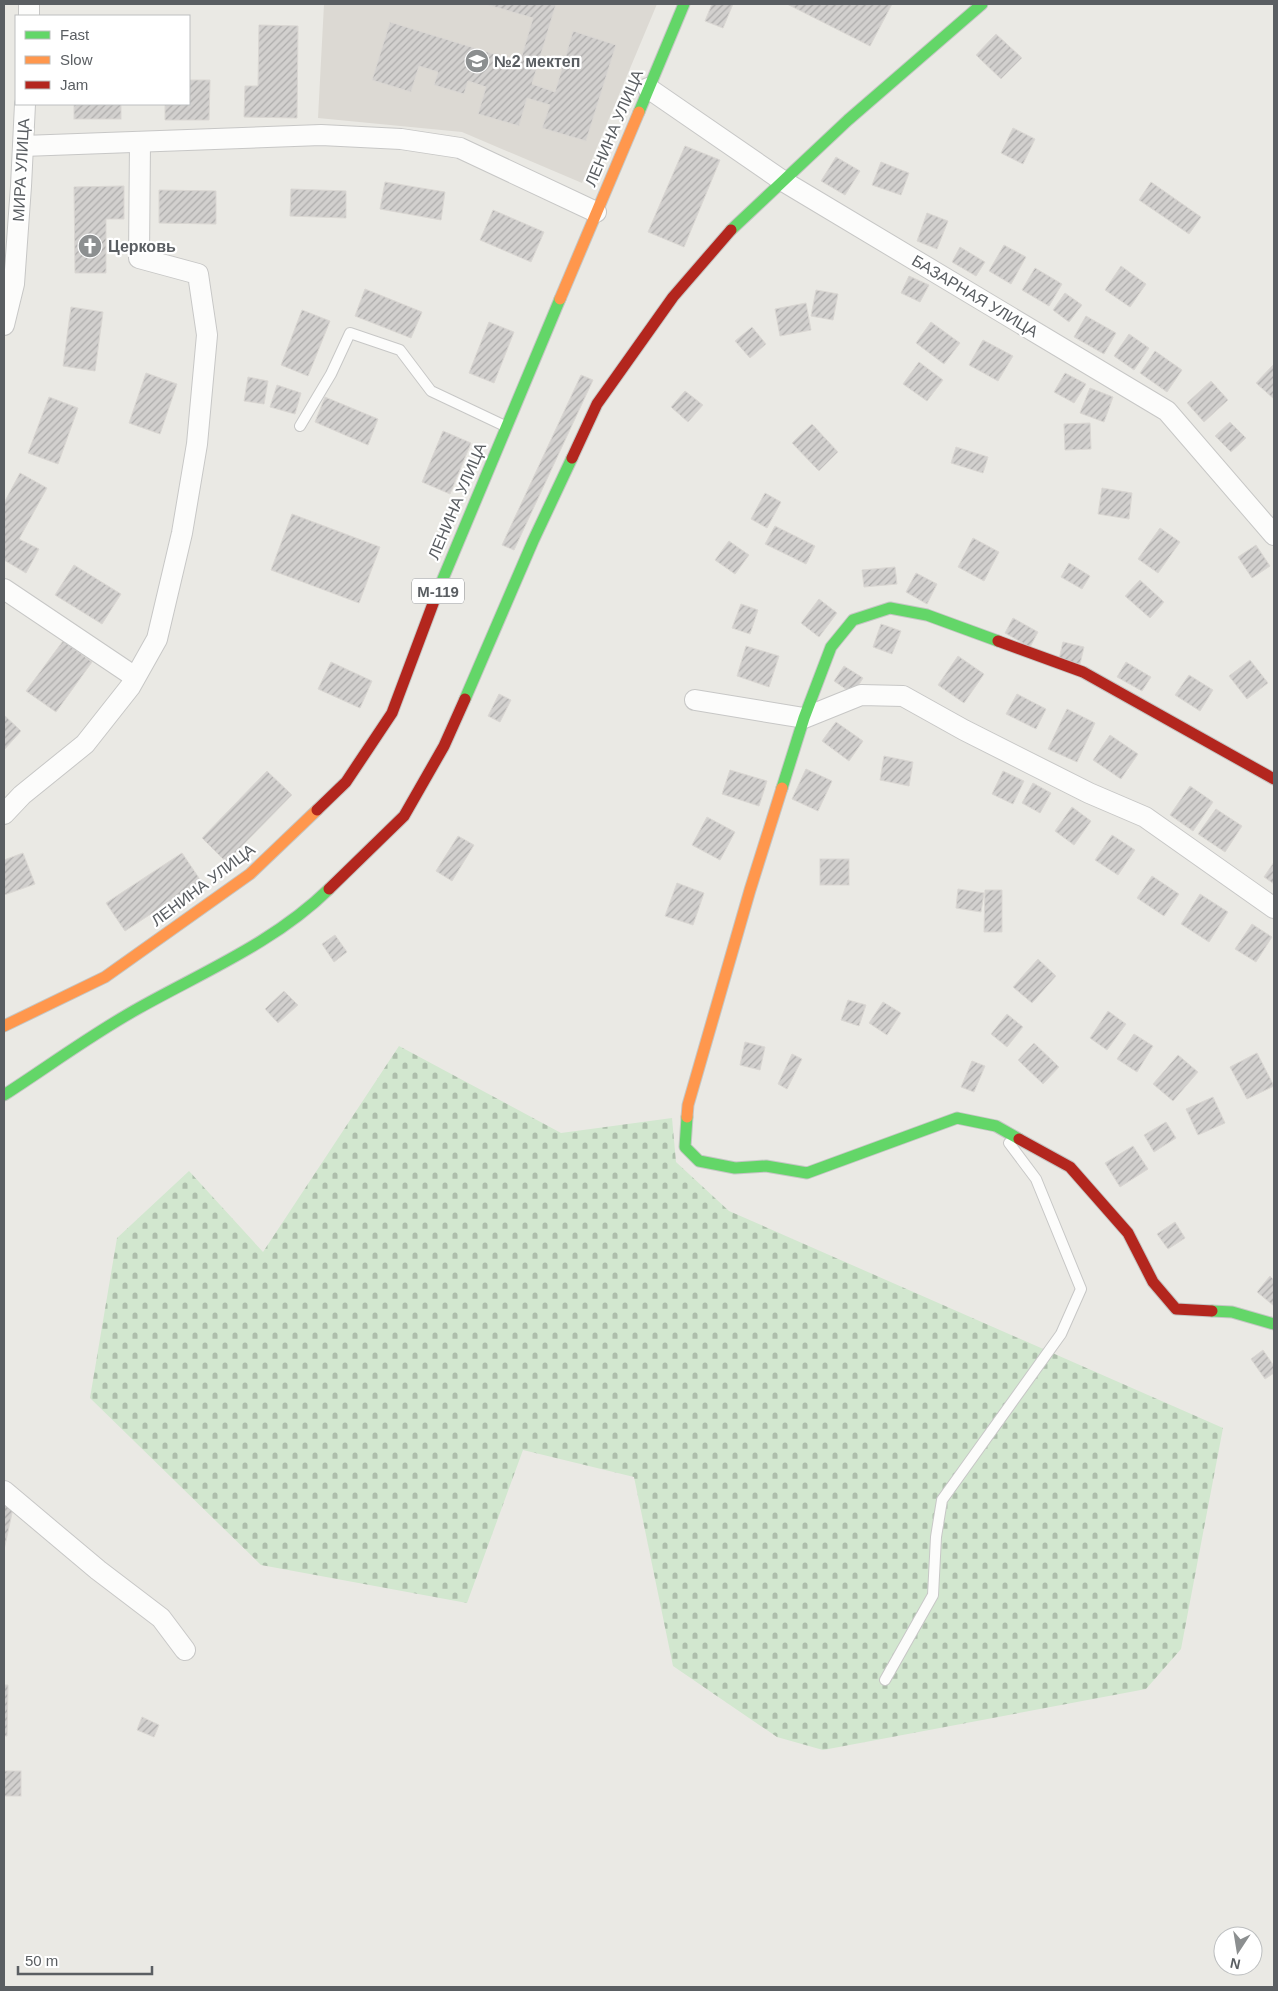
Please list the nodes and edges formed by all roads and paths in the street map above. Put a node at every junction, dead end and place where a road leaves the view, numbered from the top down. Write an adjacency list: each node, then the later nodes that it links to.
1 (684, 4): 3 (street, ЛЕНИНА УЛИЦА / М-119)
2 (982, 4): 7 (street)
3 (648, 88): 7 (street, БАЗАРНАЯ УЛИЦА); 8 (street, ЛЕНИНА УЛИЦА / М-119)
4 (25, 105): 6 (street, МИРА УЛИЦА)
5 (140, 142): 6 (street); 8 (street); 14 (street)
6 (23, 146): 9 (street, МИРА УЛИЦА)
7 (783, 181): 12 (street, БАЗАРНАЯ УЛИЦА); 21 (street)
8 (596, 212): 11 (street, ЛЕНИНА УЛИЦА / М-119)
9 (4, 325)
10 (300, 426): 11 (lane)
11 (506, 427): 20 (street, ЛЕНИНА УЛИЦА / М-119)
12 (1274, 535)
13 (4, 589): 14 (street)
14 (136, 677): 18 (street)
15 (695, 700): 16 (street)
16 (804, 718): 17 (street); 19 (street); 22 (street)
17 (1274, 779)
18 (4, 814)
19 (1274, 908)
20 (4, 1026)
21 (4, 1095)
22 (996, 1126): 23 (street); 26 (lane)
23 (1274, 1324)
24 (4, 1491): 25 (street)
25 (185, 1650)
26 (885, 1680)

